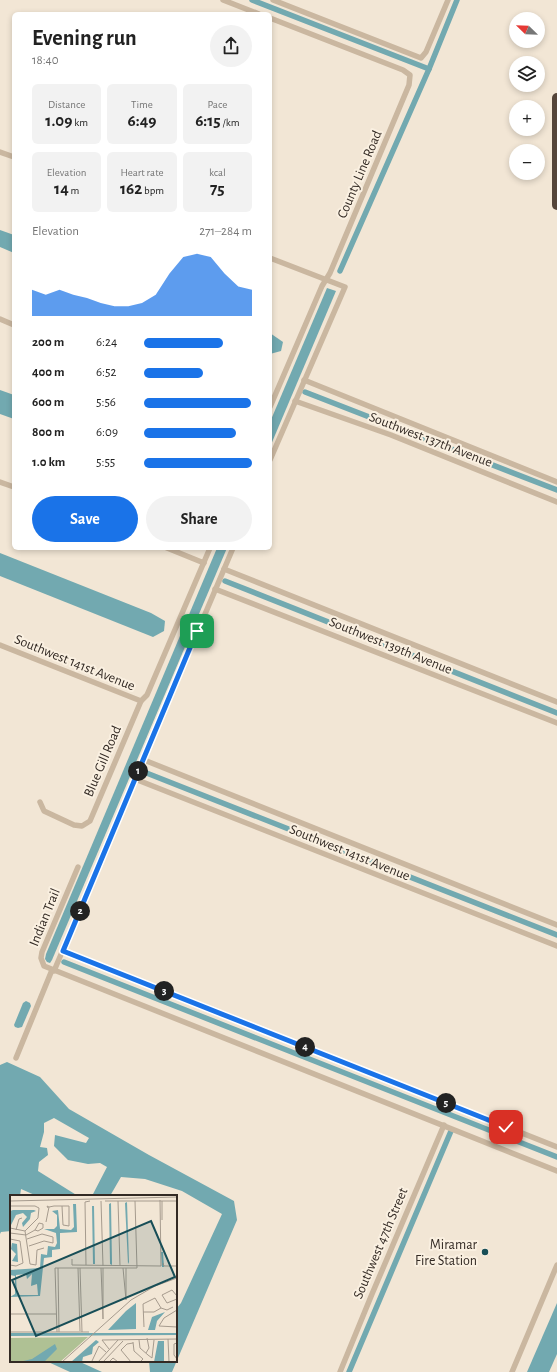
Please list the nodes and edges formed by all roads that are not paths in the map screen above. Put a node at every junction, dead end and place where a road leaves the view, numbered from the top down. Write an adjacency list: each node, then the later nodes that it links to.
1 (223, 0): 4 (street)
2 (272, 0): 3 (street)
3 (448, 0)
4 (254, 12)
5 (272, 19): 11 (street, County Line Road)
6 (557, 98): 9 (highway)
7 (0, 152): 8 (street)
8 (12, 156)
9 (557, 205)
10 (272, 259): 11 (street)
11 (325, 280): 14 (street); 16 (street, County Line Road)
12 (0, 319): 13 (street)
13 (12, 324)
14 (304, 380): 15 (street); 19 (street, Southwest 137th Avenue)
15 (295, 401): 17 (street); 21 (street, Southwest 137th Avenue)
16 (272, 402)
17 (272, 455)
18 (0, 482): 20 (street)
19 (557, 482)
20 (12, 487)
21 (557, 502)
22 (172, 550): 25 (street)
23 (209, 550): 25 (street, Blue Gill Road)
24 (232, 550): 26 (street)
25 (204, 563): 29 (street, Blue Gill Road)
26 (224, 568): 27 (street); 30 (street, Southwest 139th Avenue)
27 (215, 588): 31 (street, Southwest 139th Avenue); 32 (street)
28 (0, 645): 29 (street, Southwest 141st Avenue)
29 (140, 701): 34 (street, Blue Gill Road)
30 (557, 702)
31 (557, 723)
32 (144, 760): 33 (street); 36 (street, Southwest 141st Avenue)
33 (135, 780): 37 (street, Southwest 141st Avenue); 38 (street)
34 (40, 802)
35 (78, 867): 39 (street, Indian Trail)
36 (557, 925)
37 (557, 946)
38 (63, 951): 39 (street); 42 (street)
39 (53, 970): 40 (street); 41 (street)
40 (16, 1058)
41 (444, 1125): 43 (street); 45 (street, Southwest 47th Street)
42 (557, 1147)
43 (557, 1171)
44 (557, 1265): 46 (street)
45 (340, 1372)
46 (512, 1372)

